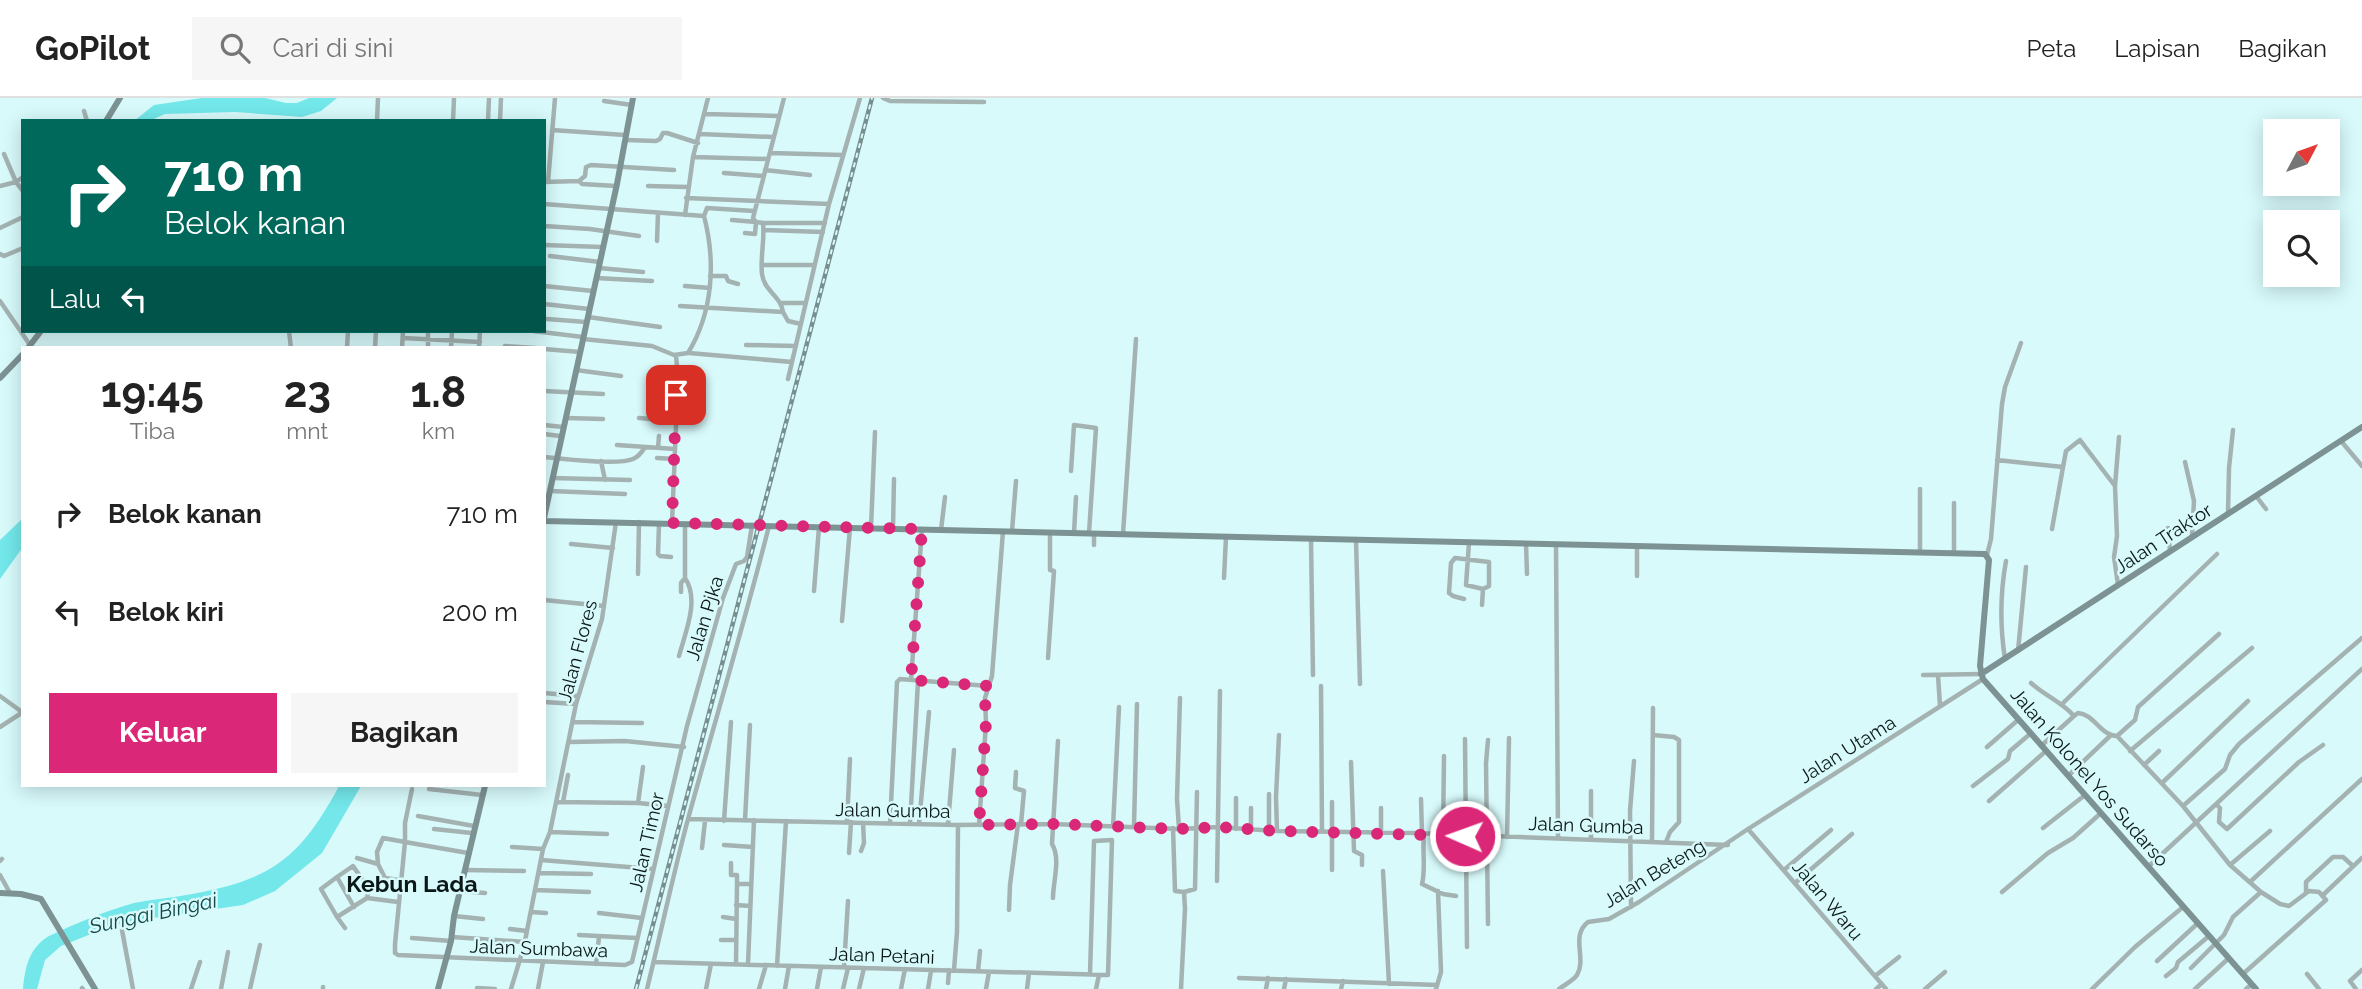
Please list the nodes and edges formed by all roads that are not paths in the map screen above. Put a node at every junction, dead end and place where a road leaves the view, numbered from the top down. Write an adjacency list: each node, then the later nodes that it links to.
1 (120, 98): 18 (street)
2 (379, 98): 19 (street)
3 (454, 98): 20 (street)
4 (489, 98): 21 (street)
5 (501, 98): 22 (street)
6 (555, 98): 23 (street)
7 (708, 98): 15 (street)
8 (784, 98): 16 (street)
9 (860, 98): 30 (street)
10 (883, 98): 13 (street)
11 (604, 101): 12 (street)
12 (632, 101): 26 (street)
13 (984, 102)
14 (84, 111): 17 (street)
15 (705, 114): 16 (street); 24 (street)
16 (778, 116): 25 (street)
17 (86, 119)
18 (107, 119)
19 (377, 119)
20 (453, 119)
21 (488, 119)
22 (500, 119)
23 (552, 130): 26 (street); 42 (street)
24 (700, 135): 25 (street); 27 (street)
25 (773, 137): 28 (street)
26 (625, 138): 27 (street); 33 (street)
27 (698, 143): 31 (street)
28 (770, 153): 30 (street); 32 (street)
29 (5, 154): 41 (street)
30 (843, 155): 51 (street)
31 (693, 158): 32 (street); 46 (street)
32 (767, 159): 35 (street)
33 (620, 167): 34 (street); 40 (street); 44 (street)
34 (674, 170)
35 (765, 170): 37 (street); 38 (street)
36 (724, 173): 38 (street)
37 (810, 175)
38 (763, 176): 49 (street)
39 (21, 178): 41 (street)
40 (579, 181): 42 (street); 44 (street)
41 (16, 182): 43 (street); 47 (street)
42 (546, 182)
43 (0, 186)
44 (616, 186): 52 (street)
45 (648, 186): 46 (street)
46 (688, 187): 48 (street)
47 (21, 188)
48 (686, 198): 49 (street); 55 (street)
49 (757, 200): 51 (street); 53 (street)
50 (546, 204): 52 (street)
51 (829, 204): 61 (street)
52 (611, 210): 54 (street); 66 (street)
53 (754, 211): 56 (street); 59 (street)
54 (658, 213): 55 (street); 69 (street)
55 (685, 215): 56 (street)
56 (704, 216): 79 (street)
57 (21, 218): 63 (street)
58 (732, 220): 59 (street)
59 (756, 222): 60 (street); 67 (street)
60 (762, 223): 61 (street); 64 (street)
61 (825, 223): 65 (street)
62 (546, 226): 66 (street)
63 (0, 228)
64 (764, 230): 65 (street); 76 (street)
65 (823, 232): 77 (street)
66 (606, 233): 68 (street); 71 (street)
67 (745, 233)
68 (639, 236)
69 (657, 241)
70 (546, 245): 71 (street)
71 (602, 247): 75 (street)
72 (21, 249): 73 (street)
73 (0, 254)
74 (550, 256): 75 (street)
75 (599, 265): 78 (street); 80 (street)
76 (762, 265): 77 (street); 88 (street)
77 (814, 265): 89 (street)
78 (643, 272)
79 (710, 276): 82 (street); 85 (street)
80 (596, 278): 81 (street); 86 (street)
81 (652, 281)
82 (738, 284)
83 (546, 286): 86 (street)
84 (685, 286): 85 (street)
85 (710, 288): 92 (street)
86 (593, 291): 94 (street)
87 (0, 301): 111 (street)
88 (782, 303): 89 (street); 93 (street)
89 (804, 303): 96 (street)
90 (546, 305): 94 (street)
91 (680, 306): 92 (street)
92 (706, 307): 93 (street); 119 (street)
93 (783, 313): 96 (street)
94 (587, 316): 95 (street); 97 (street); 104 (street)
95 (547, 319)
96 (801, 324): 116 (street)
97 (660, 327)
98 (403, 333): 103 (street)
99 (428, 333): 105 (street)
100 (452, 333): 107 (street)
101 (480, 333): 108 (street)
102 (546, 333): 104 (street)
103 (403, 338): 105 (street); 112 (street)
104 (583, 338): 118 (street); 120 (street)
105 (428, 339): 107 (street); 113 (street)
106 (1136, 339): 196 (street)
107 (451, 340): 108 (street); 114 (street)
108 (480, 342): 115 (street)
109 (2021, 343): 154 (street)
110 (746, 345): 116 (street)
111 (28, 346)
112 (402, 346)
113 (428, 346)
114 (451, 346)
115 (479, 346)
116 (796, 346): 122 (street)
117 (546, 349): 118 (street)
118 (580, 352): 123 (street)
119 (689, 353): 120 (street); 122 (street)
120 (676, 355): 127 (street)
121 (21, 356): 126 (street)
122 (792, 362): 128 (street)
123 (576, 370): 124 (street); 130 (street)
124 (621, 376)
125 (665, 377): 127 (street)
126 (0, 378)
127 (678, 378): 135 (street)
128 (788, 379)
129 (546, 391): 130 (street)
130 (571, 392): 131 (street); 132 (street)
131 (603, 394)
132 (565, 418): 134 (street); 137 (street)
133 (639, 418): 135 (street)
134 (603, 419)
135 (676, 421): 149 (street)
136 (546, 425): 137 (street)
137 (563, 427): 142 (street)
138 (2362, 427): 145 (street, Jalan Traktor)
139 (2233, 430): 174 (street)
140 (875, 432): 185 (street)
141 (546, 434): 142 (street)
142 (561, 436): 151 (street)
143 (659, 436): 148 (street)
144 (2119, 437): 165 (street)
145 (2341, 441): 157 (street); 169 (street, Jalan Traktor)
146 (617, 445): 147 (street)
147 (645, 447): 148 (street); 155 (street)
148 (658, 448): 149 (street)
149 (675, 449): 153 (street)
150 (546, 457): 151 (street)
151 (556, 458): 155 (street); 160 (street)
152 (657, 458): 153 (street)
153 (675, 459): 179 (street)
154 (1997, 460): 158 (street); 212 (street)
155 (601, 461): 162 (street)
156 (2185, 462): 198 (street)
157 (2362, 466)
158 (2063, 467): 165 (street); 189 (street)
159 (1071, 471): 195 (street)
160 (552, 478): 162 (street); 168 (street)
161 (894, 479): 186 (street)
162 (605, 480): 163 (street)
163 (630, 480)
164 (1016, 481): 192 (street)
165 (2115, 485): 222 (street)
166 (1920, 489): 208 (street)
167 (625, 494): 168 (street)
168 (547, 495)
169 (2256, 496): 173 (street); 174 (street, Jalan Traktor)
170 (944, 497): 190 (street)
171 (1076, 498): 194 (street)
172 (1954, 503): 210 (street)
173 (2266, 509)
174 (2228, 514): 198 (street, Jalan Traktor)
175 (546, 519): 176 (street)
176 (616, 522): 177 (street); 207 (street, Jalan Flores)
177 (639, 522): 178 (street); 217 (street)
178 (659, 523): 179 (street); 213 (street)
179 (672, 523): 180 (street)
180 (685, 523): 181 (street); 220 (street)
181 (752, 525): 182 (street); 271 (street, Jalan Pjka)
182 (769, 525): 183 (street); 323 (street)
183 (819, 526): 184 (street); 224 (street)
184 (850, 527): 185 (street); 230 (street)
185 (871, 528): 186 (street)
186 (893, 528): 188 (street)
187 (2168, 528): 209 (street)
188 (922, 529): 190 (street); 243 (street)
189 (2052, 529)
190 (941, 530): 191 (street)
191 (1003, 531): 192 (street); 247 (street)
192 (1012, 531): 193 (street)
193 (1050, 533): 194 (street); 236 (street)
194 (1074, 533): 195 (street)
195 (1092, 533): 196 (street); 205 (street)
196 (1123, 534): 197 (street)
197 (1226, 537): 199 (street); 221 (street)
198 (2192, 537): 209 (street, Jalan Traktor)
199 (1311, 539): 200 (street); 239 (street)
200 (1356, 540): 201 (street); 246 (street)
201 (1469, 542): 203 (street); 214 (street)
202 (571, 544): 207 (street)
203 (1526, 544): 204 (street); 218 (street)
204 (1556, 544): 206 (street); 367 (street)
205 (1094, 545)
206 (1637, 546): 208 (street); 219 (street)
207 (613, 548): 229 (street, Jalan Flores)
208 (1920, 552): 210 (street)
209 (2170, 552): 222 (street, Jalan Traktor)
210 (1954, 553): 212 (street)
211 (2217, 554): 256 (street)
212 (1987, 555): 242 (street)
213 (671, 557)
214 (1468, 560): 223 (street); 223 (street); 226 (street)
215 (2006, 561): 237 (street)
216 (2026, 567): 234 (street)
217 (638, 574)
218 (1527, 574)
219 (1636, 576)
220 (685, 578): 225 (street); 235 (street)
221 (1224, 578)
222 (2118, 586): 234 (street, Jalan Traktor)
223 (1483, 589): 228 (street)
224 (814, 591)
225 (681, 592)
226 (1464, 599)
227 (546, 600): 229 (street)
228 (1482, 604)
229 (604, 606): 252 (street, Jalan Flores)
230 (842, 621)
231 (2219, 634): 276 (street)
232 (2362, 638): 318 (street)
233 (2252, 648): 287 (street)
234 (2018, 652): 237 (street, Jalan Traktor)
235 (679, 656)
236 (1048, 659)
237 (2006, 660): 242 (street, Jalan Traktor)
238 (2362, 669): 316 (street)
239 (1313, 675)
240 (1923, 675): 241 (street)
241 (1938, 675): 242 (street); 259 (street)
242 (1982, 677): 259 (street, Jalan Utama); 266 (street, Jalan Kolonel Yos Sudarso)
243 (911, 680): 244 (street); 332 (street)
244 (918, 681): 247 (street); 333 (street)
245 (2031, 683): 256 (street)
246 (1360, 684)
247 (988, 686): 339 (street)
248 (1321, 686): 354 (street)
249 (1220, 691): 342 (street)
250 (546, 693): 252 (street)
251 (0, 696): 262 (street)
252 (578, 696): 257 (street, Jalan Flores)
253 (1180, 698): 343 (street)
254 (2248, 701): 299 (street)
255 (546, 702): 257 (street)
256 (2063, 703): 265 (street)
257 (576, 704): 267 (street, Jalan Flores)
258 (1137, 704): 340 (street)
259 (1940, 706): 349 (street, Jalan Utama)
260 (1119, 707): 341 (street)
261 (1653, 708): 275 (street)
262 (21, 711)
263 (929, 712): 334 (street)
264 (21, 713): 272 (street)
265 (2074, 716): 276 (street); 285 (street)
266 (2018, 720): 273 (street, Jalan Kolonel Yos Sudarso); 284 (street)
267 (573, 722): 269 (street); 281 (street, Jalan Flores)
268 (731, 722): 327 (street)
269 (642, 723)
270 (750, 725): 324 (street)
271 (687, 726): 283 (street, Jalan Timor)
272 (0, 727)
273 (2030, 734): 285 (street, Jalan Kolonel Yos Sudarso); 300 (street)
274 (1279, 735): 353 (street)
275 (1653, 735): 370 (street); 372 (street)
276 (2113, 736): 287 (street); 297 (street)
277 (1509, 738): 366 (street)
278 (1465, 739): 364 (street)
279 (1488, 740): 365 (street)
280 (1058, 741): 337 (street)
281 (569, 742): 283 (street); 311 (street, Jalan Flores)
282 (2323, 745): 316 (street)
283 (684, 747): 317 (street, Jalan Timor)
284 (1987, 747)
285 (2044, 749): 297 (street, Jalan Kolonel Yos Sudarso); 314 (street)
286 (954, 750): 335 (street)
287 (2130, 751): 293 (street)
288 (2159, 751): 293 (street)
289 (1444, 756): 363 (street)
290 (850, 759): 329 (street)
291 (1634, 761): 369 (street)
292 (1351, 762): 358 (street)
293 (2144, 765): 299 (street)
294 (643, 767): 315 (street)
295 (1016, 772): 336 (street)
296 (568, 775): 312 (street)
297 (2068, 776): 308 (street, Jalan Kolonel Yos Sudarso)
298 (2362, 779): 405 (street)
299 (2162, 783): 318 (street)
300 (1973, 786)
301 (485, 787): 307 (street)
302 (412, 789): 371 (street)
303 (429, 789): 307 (street)
304 (1591, 791): 368 (street)
305 (1197, 792): 344 (street)
306 (1269, 794): 352 (street)
307 (482, 795): 347 (street)
308 (2085, 795): 321 (street, Jalan Kolonel Yos Sudarso); 345 (street)
309 (1236, 798): 348 (street)
310 (1421, 799): 361 (street)
311 (556, 802): 312 (street); 357 (street, Jalan Flores)
312 (563, 802): 315 (street)
313 (1332, 802): 355 (street)
314 (1989, 802)
315 (638, 803): 317 (street)
316 (2216, 804): 330 (street)
317 (668, 806): 391 (street, Jalan Timor)
318 (2183, 806): 330 (street)
319 (1251, 808): 350 (street)
320 (1381, 808): 359 (street)
321 (2101, 813): 390 (street, Jalan Kolonel Yos Sudarso); 414 (street)
322 (418, 816): 347 (street)
323 (688, 819): 326 (street, Jalan Gumba); 470 (street)
324 (745, 820): 325 (street, Jalan Gumba); 327 (street, Jalan Gumba)
325 (754, 820): 328 (street, Jalan Gumba); 376 (street)
326 (705, 821): 327 (street, Jalan Gumba); 377 (street)
327 (724, 821)
328 (786, 821): 329 (street, Jalan Gumba); 477 (street)
329 (849, 822): 331 (street, Jalan Gumba); 381 (street)
330 (2196, 822): 388 (street); 390 (street)
331 (863, 823): 332 (street, Jalan Gumba); 379 (street)
332 (890, 824): 333 (street, Jalan Gumba)
333 (910, 824): 334 (street, Jalan Gumba)
334 (919, 824): 335 (street, Jalan Gumba)
335 (948, 824): 338 (street, Jalan Gumba)
336 (1019, 824): 337 (street, Jalan Gumba); 339 (street, Jalan Gumba); 431 (street)
337 (1053, 824): 341 (street, Jalan Gumba); 423 (street)
338 (958, 825): 339 (street, Jalan Gumba); 484 (street)
339 (979, 825)
340 (1134, 826): 341 (street, Jalan Gumba); 343 (street, Jalan Gumba)
341 (1113, 827)
342 (1219, 827): 344 (street, Jalan Gumba); 348 (street, Jalan Gumba); 404 (street)
343 (1176, 828): 344 (street, Jalan Gumba); 413 (street)
344 (1198, 828): 413 (street)
345 (2043, 828)
346 (434, 829): 347 (street)
347 (473, 829): 380 (street)
348 (1236, 829): 350 (street, Jalan Gumba)
349 (1748, 829): 374 (street, Jalan Utama); 394 (street, Jalan Waru)
350 (1251, 830): 352 (street, Jalan Gumba)
351 (1831, 830): 394 (street)
352 (1269, 831): 353 (street, Jalan Gumba)
353 (1277, 831): 354 (street, Jalan Gumba)
354 (1322, 831): 355 (street, Jalan Gumba)
355 (1333, 831): 358 (street, Jalan Gumba); 393 (street)
356 (2270, 831): 388 (street)
357 (550, 832): 360 (street); 378 (street, Jalan Flores)
358 (1353, 832): 359 (street, Jalan Gumba); 387 (street)
359 (1381, 833): 361 (street, Jalan Gumba)
360 (607, 834)
361 (1423, 834): 363 (street, Jalan Gumba); 411 (street)
362 (1852, 834): 406 (street)
363 (1443, 835): 364 (street, Jalan Gumba)
364 (1465, 836): 365 (street, Jalan Gumba); 460 (street)
365 (1486, 836): 366 (street, Jalan Gumba); 442 (street)
366 (1507, 837): 367 (street, Jalan Gumba)
367 (1558, 838): 368 (street, Jalan Gumba)
368 (1591, 839): 369 (street, Jalan Gumba)
369 (1630, 841): 370 (street, Jalan Gumba); 430 (street)
370 (1652, 841): 372 (street, Jalan Gumba)
371 (405, 842): 380 (street); 386 (street); 403 (street)
372 (1666, 842): 374 (street, Jalan Gumba)
373 (724, 845): 376 (street)
374 (1728, 845): 430 (street, Jalan Beteng)
375 (512, 847): 378 (street)
376 (752, 847): 408 (street)
377 (702, 848)
378 (543, 849): 384 (street, Jalan Flores)
379 (861, 851)
380 (468, 853): 392 (street)
381 (849, 853)
382 (357, 858): 386 (street)
383 (2362, 859): 389 (street)
384 (541, 860): 391 (street); 397 (street, Jalan Flores)
385 (731, 863): 400 (street)
386 (378, 864): 403 (street)
387 (1362, 865)
388 (2230, 865): 405 (street)
389 (2353, 866): 419 (street); 420 (street)
390 (2148, 867): 428 (street, Jalan Kolonel Yos Sudarso)
391 (653, 869): 438 (street, Jalan Timor)
392 (465, 870): 395 (street); 410 (street)
393 (1332, 870)
394 (1784, 870): 406 (street, Jalan Waru)
395 (524, 871)
396 (1383, 871): 503 (street)
397 (539, 873): 398 (street); 409 (street, Jalan Flores)
398 (591, 874)
399 (724, 874): 400 (street)
400 (731, 875): 407 (street)
401 (337, 877): 422 (street); 429 (street); 436 (street)
402 (1, 879): 417 (street)
403 (400, 880): 425 (street)
404 (1217, 881)
405 (2250, 882): 415 (street)
406 (1796, 883): 495 (street, Jalan Waru)
407 (737, 884): 408 (street); 426 (street)
408 (751, 884): 427 (street)
409 (535, 890): 412 (street); 432 (street, Jalan Flores)
410 (460, 891): 418 (street); 435 (street)
411 (1438, 891): 421 (street); 507 (street)
412 (589, 892)
413 (1184, 892): 531 (street)
414 (2002, 892)
415 (2261, 892): 419 (street); 458 (street)
416 (0, 893): 417 (street)
417 (10, 893): 510 (street)
418 (485, 893)
419 (2305, 893): 420 (street)
420 (2323, 895): 492 (street)
421 (1456, 896)
422 (367, 898): 425 (street); 429 (street)
423 (1053, 898)
424 (848, 901): 480 (street)
425 (398, 902): 464 (street, Jalan Sumbawa)
426 (736, 905): 427 (street); 440 (street)
427 (750, 906): 445 (street)
428 (2183, 906): 441 (street, Jalan Kolonel Yos Sudarso); 539 (street)
429 (354, 907): 436 (street)
430 (1631, 907): 536 (street, Jalan Beteng)
431 (1009, 910)
432 (531, 912): 433 (street); 448 (street, Jalan Flores)
433 (546, 913)
434 (599, 913): 438 (street)
435 (454, 916): 439 (street); 454 (street)
436 (337, 917): 444 (street)
437 (723, 917): 440 (street)
438 (642, 918): 452 (street, Jalan Timor)
439 (483, 919)
440 (736, 919): 443 (street)
441 (2198, 923): 450 (street, Jalan Kolonel Yos Sudarso); 467 (street)
442 (1488, 924)
443 (736, 927): 445 (street); 456 (street)
444 (345, 928)
445 (749, 928): 475 (street)
446 (510, 929): 448 (street)
447 (122, 930): 511 (street)
448 (527, 930): 457 (street, Jalan Flores)
449 (579, 935): 451 (street)
450 (2209, 936): 458 (street, Jalan Kolonel Yos Sudarso); 496 (street)
451 (599, 937): 452 (street); 471 (street)
452 (637, 938): 472 (street, Jalan Timor)
453 (412, 939): 454 (street)
454 (451, 939): 457 (street); 464 (street)
455 (721, 940): 456 (street)
456 (736, 940): 474 (street)
457 (525, 942): 466 (street, Jalan Flores)
458 (2216, 943): 465 (street, Jalan Kolonel Yos Sudarso); 483 (street)
459 (260, 945): 514 (street)
460 (1467, 947)
461 (980, 951): 487 (street)
462 (228, 952): 513 (street)
463 (1899, 957): 495 (street)
464 (447, 958): 466 (street, Jalan Sumbawa); 515 (street)
465 (2229, 958): 492 (street, Jalan Kolonel Yos Sudarso); 540 (street)
466 (518, 961): 469 (street, Jalan Sumbawa); 517 (street, Jalan Flores)
467 (2157, 961)
468 (200, 962): 512 (street)
469 (543, 962): 471 (street, Jalan Sumbawa); 518 (street)
470 (653, 962): 473 (street, Jalan Petani); 519 (street)
471 (596, 964): 472 (street, Jalan Sumbawa)
472 (630, 964)
473 (711, 964): 474 (street, Jalan Petani); 520 (street)
474 (736, 964): 475 (street, Jalan Petani)
475 (748, 964): 476 (street, Jalan Petani)
476 (766, 965): 477 (street, Jalan Petani); 521 (street)
477 (777, 966): 478 (street, Jalan Petani)
478 (789, 966): 479 (street, Jalan Petani); 522 (street)
479 (821, 967): 480 (street, Jalan Petani); 523 (street)
480 (846, 967): 481 (street, Jalan Petani); 524 (street)
481 (864, 968): 482 (street, Jalan Petani); 525 (street)
482 (905, 968): 486 (street, Jalan Petani); 526 (street)
483 (2191, 968)
484 (951, 970): 486 (street, Jalan Petani); 487 (street, Jalan Petani); 502 (street)
485 (2362, 970): 542 (street)
486 (931, 971): 527 (street)
487 (978, 971): 488 (street, Jalan Petani)
488 (989, 972): 489 (street, Jalan Petani); 528 (street)
489 (1029, 972): 491 (street, Jalan Petani); 529 (street)
490 (1945, 972): 538 (street)
491 (1090, 974): 494 (street, Jalan Petani); 494 (street, Jalan Petani)
492 (2243, 974): 508 (street, Jalan Kolonel Yos Sudarso)
493 (2307, 974): 541 (street)
494 (1099, 975): 530 (street)
495 (1875, 976): 505 (street, Jalan Waru)
496 (2166, 976)
497 (1239, 978): 498 (street)
498 (1268, 978): 499 (street); 532 (street)
499 (1286, 979): 500 (street); 533 (street)
500 (1310, 979): 501 (street); 534 (street)
501 (1343, 981): 504 (street); 535 (street)
502 (948, 983)
503 (1389, 984): 504 (street); 506 (street)
504 (1379, 986)
505 (1884, 986): 537 (street)
506 (1422, 987): 507 (street)
507 (1436, 987)
508 (2251, 987)
509 (477, 988): 516 (street)
510 (95, 989)
511 (133, 989)
512 (191, 989)
513 (220, 989)
514 (250, 989)
515 (438, 989)
516 (495, 989)
517 (511, 989)
518 (538, 989)
519 (647, 989)
520 (706, 989)
521 (760, 989)
522 (785, 989)
523 (817, 989)
524 (843, 989)
525 (859, 989)
526 (901, 989)
527 (928, 989)
528 (986, 989)
529 (1027, 989)
530 (1096, 989)
531 (1181, 989)
532 (1266, 989)
533 (1284, 989)
534 (1308, 989)
535 (1341, 989)
536 (1559, 989)
537 (1876, 989)
538 (1925, 989)
539 (2092, 989)
540 (2194, 989)
541 (2319, 989)
542 (2356, 989)

